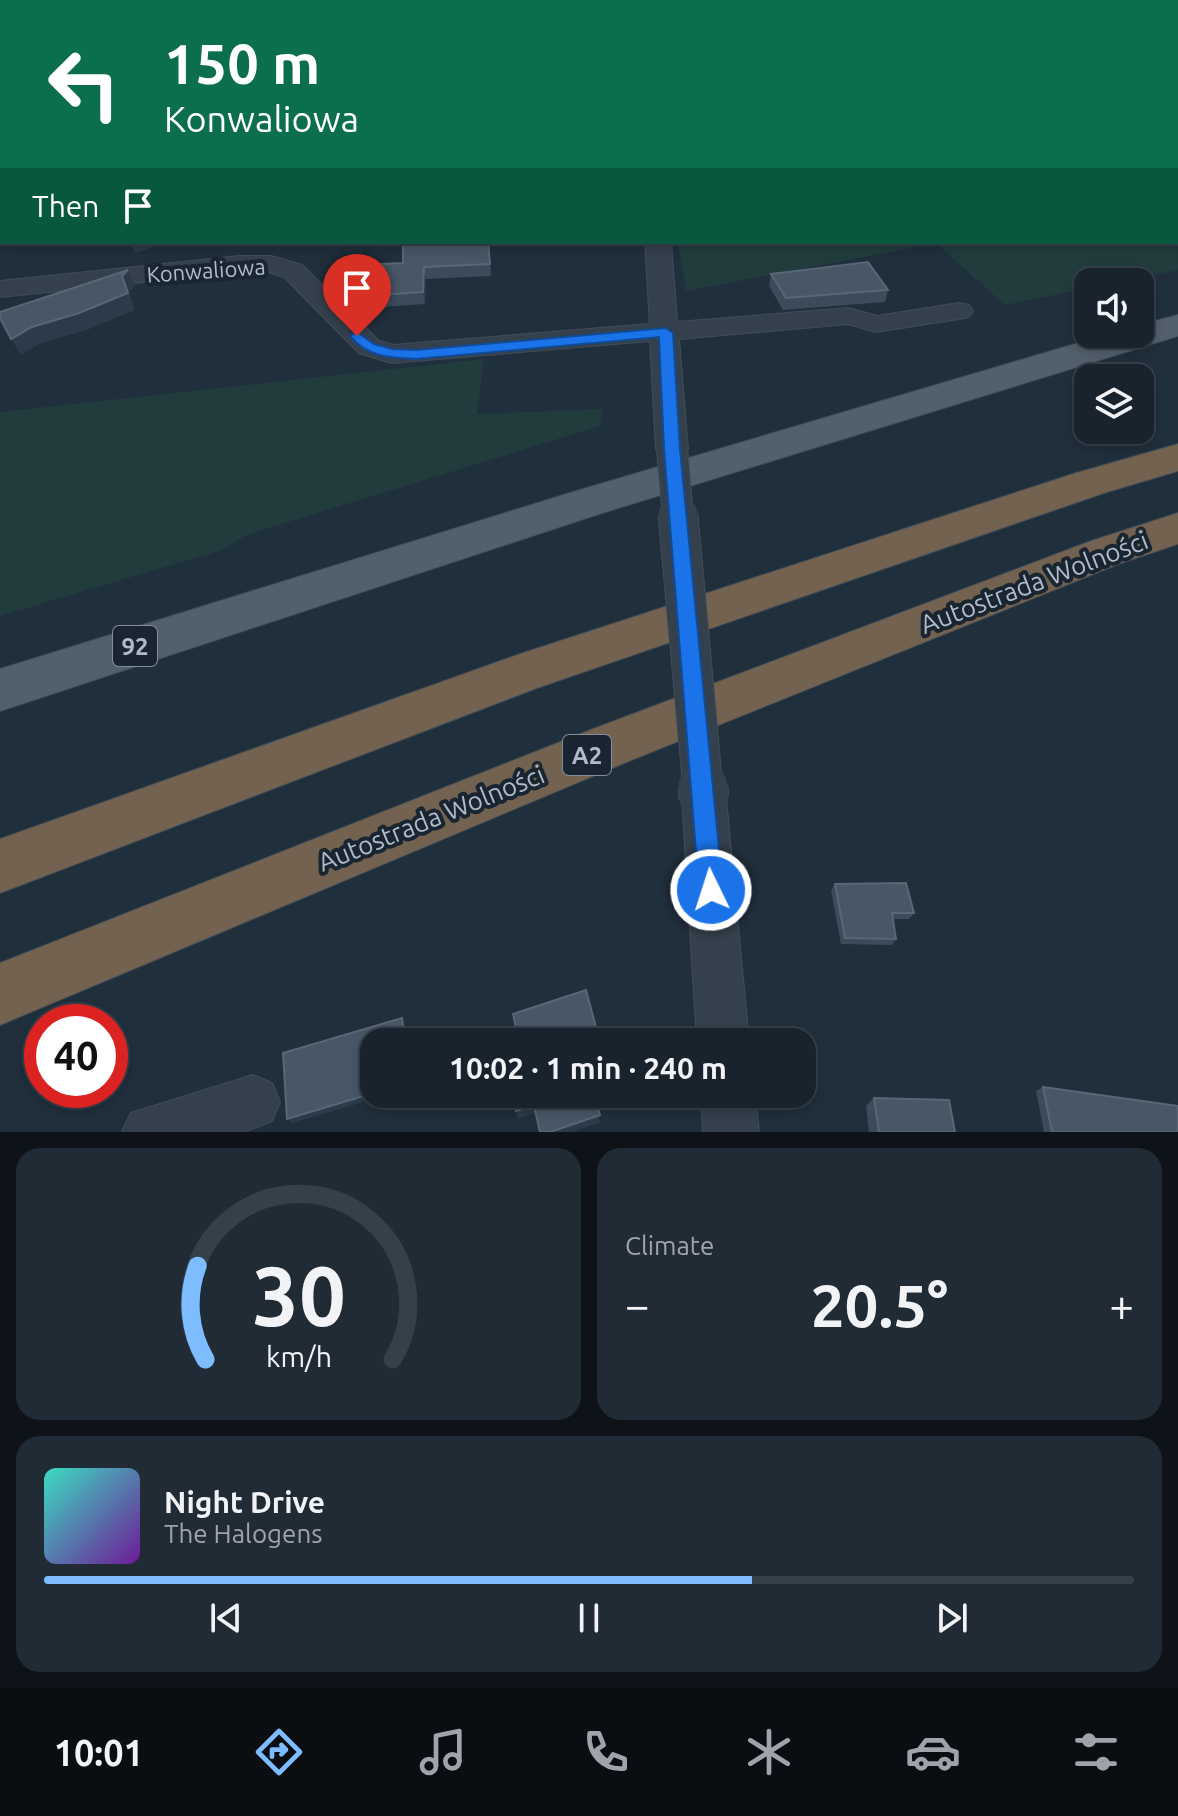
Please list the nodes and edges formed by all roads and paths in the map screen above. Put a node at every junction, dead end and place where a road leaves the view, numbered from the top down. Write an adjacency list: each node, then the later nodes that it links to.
1 (658, 244): 5 (street)
2 (0, 289): 5 (street, Konwaliowa)
3 (959, 311): 5 (street, Konwaliowa)
4 (1178, 325): 8 (main road, 92)
5 (666, 333): 11 (street, bridge)
6 (1178, 457): 9 (highway)
7 (1178, 528): 10 (highway, Autostrada Wolności / A2)
8 (0, 690)
9 (0, 866)
10 (0, 994)
11 (722, 1028)
12 (253, 1102): 14 (street)
13 (729, 1108): 15 (street)
14 (150, 1132)
15 (731, 1132)

